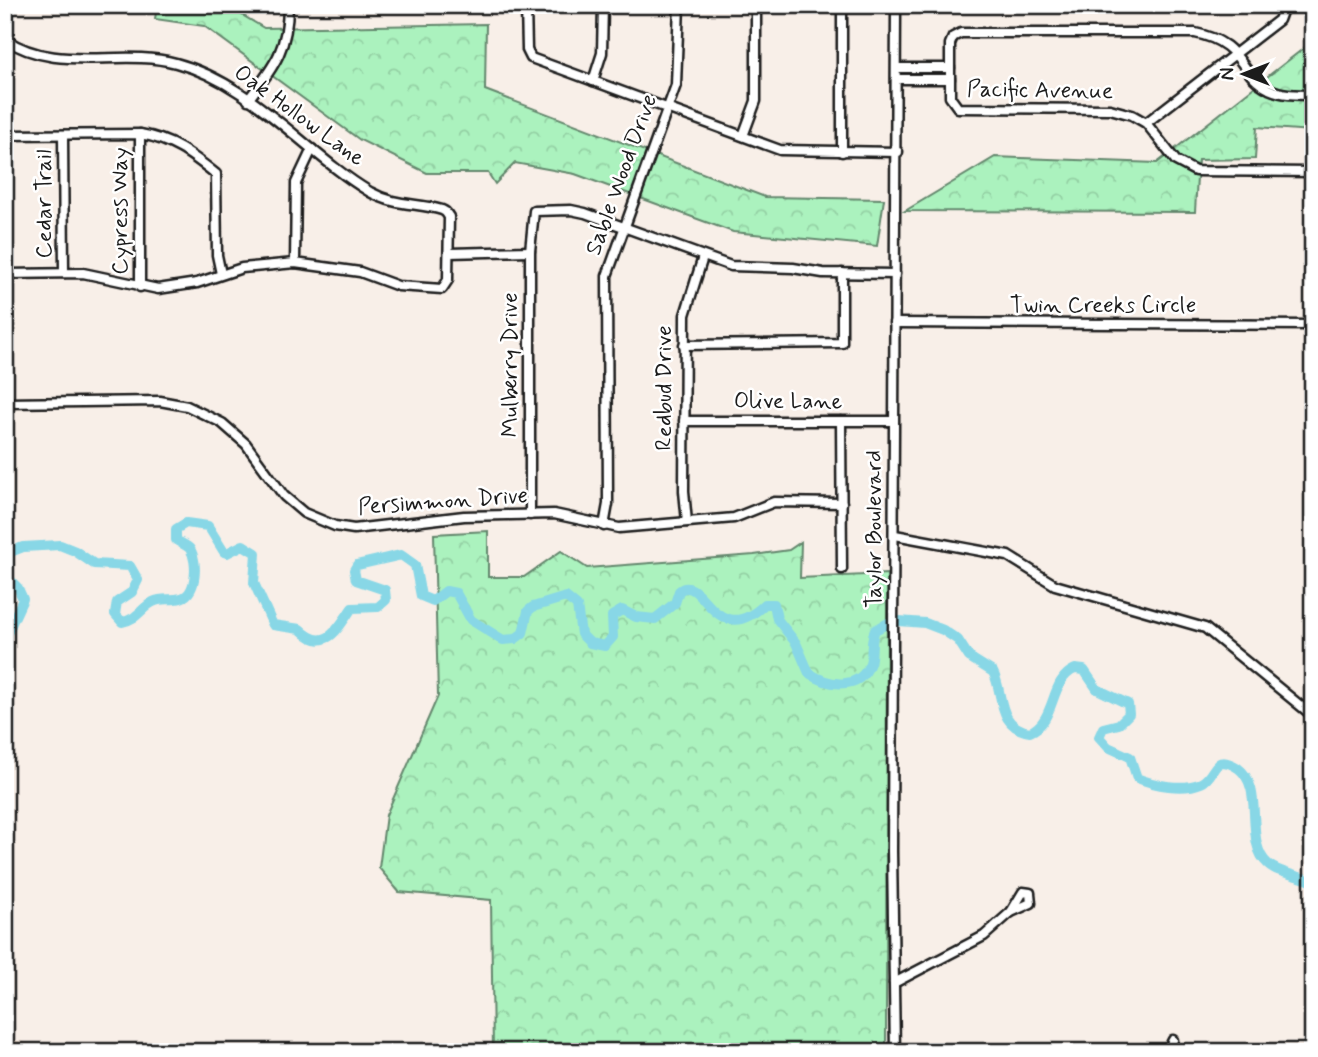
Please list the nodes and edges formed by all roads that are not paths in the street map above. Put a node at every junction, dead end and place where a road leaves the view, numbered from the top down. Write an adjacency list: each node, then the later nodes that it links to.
1 (288, 5): 17 (street)
2 (526, 5): 15 (street)
3 (603, 5): 15 (street)
4 (679, 5): 18 (street, Sable Wood Drive)
5 (756, 5): 23 (street)
6 (842, 5): 25 (street)
7 (896, 5): 11 (street, Taylor Boulevard)
8 (1283, 9): 10 (street)
9 (5, 39): 17 (street, Oak Hollow Lane)
10 (1236, 54): 12 (street); 16 (street); 19 (street)
11 (897, 68): 12 (street); 13 (street, Taylor Boulevard)
12 (950, 68): 14 (street)
13 (897, 79): 14 (street); 26 (street, Taylor Boulevard)
14 (950, 79): 19 (street, Pacific Avenue)
15 (593, 81): 18 (street)
16 (1313, 95)
17 (248, 100): 24 (street, Oak Hollow Lane)
18 (667, 108): 23 (street); 28 (street, Sable Wood Drive)
19 (1146, 123): 27 (street, Pacific Avenue)
20 (140, 134): 22 (street); 36 (street); 38 (street, Cypress Way)
21 (5, 135): 22 (street)
22 (63, 135): 33 (street, Cedar Trail)
23 (743, 136): 25 (street)
24 (312, 149): 30 (street, Oak Hollow Lane); 32 (street)
25 (842, 152): 26 (street)
26 (898, 152): 37 (street, Taylor Boulevard)
27 (1313, 172)
28 (623, 226): 29 (street, Mulberry Drive); 31 (street); 49 (street, Sable Wood Drive)
29 (530, 251): 30 (street); 47 (street, Mulberry Drive)
30 (449, 253): 32 (street)
31 (703, 257): 34 (street); 41 (street, Redbud Drive)
32 (295, 262): 36 (street)
33 (64, 272): 35 (street); 38 (street)
34 (842, 273): 37 (street); 41 (street)
35 (5, 274)
36 (221, 274): 38 (street)
37 (895, 274): 39 (street, Taylor Boulevard)
38 (140, 287)
39 (894, 323): 40 (street, Twin Creeks Circle); 45 (street, Taylor Boulevard)
40 (1313, 325)
41 (684, 345): 43 (street, Redbud Drive)
42 (5, 403): 47 (street, Persimmon Drive)
43 (684, 421): 44 (street, Olive Lane); 48 (street, Redbud Drive)
44 (841, 421): 45 (street, Olive Lane); 46 (street)
45 (893, 421): 50 (street, Taylor Boulevard)
46 (842, 503): 48 (street, Persimmon Drive); 51 (street)
47 (530, 515): 49 (street, Persimmon Drive)
48 (687, 522): 49 (street, Persimmon Drive)
49 (604, 526)
50 (895, 536): 52 (street); 54 (street, Taylor Boulevard)
51 (842, 569)
52 (1313, 716)
53 (1011, 912): 54 (street)
54 (894, 983): 56 (street, Taylor Boulevard)
55 (1173, 1040): 57 (street)
56 (895, 1052)
57 (1167, 1052)

